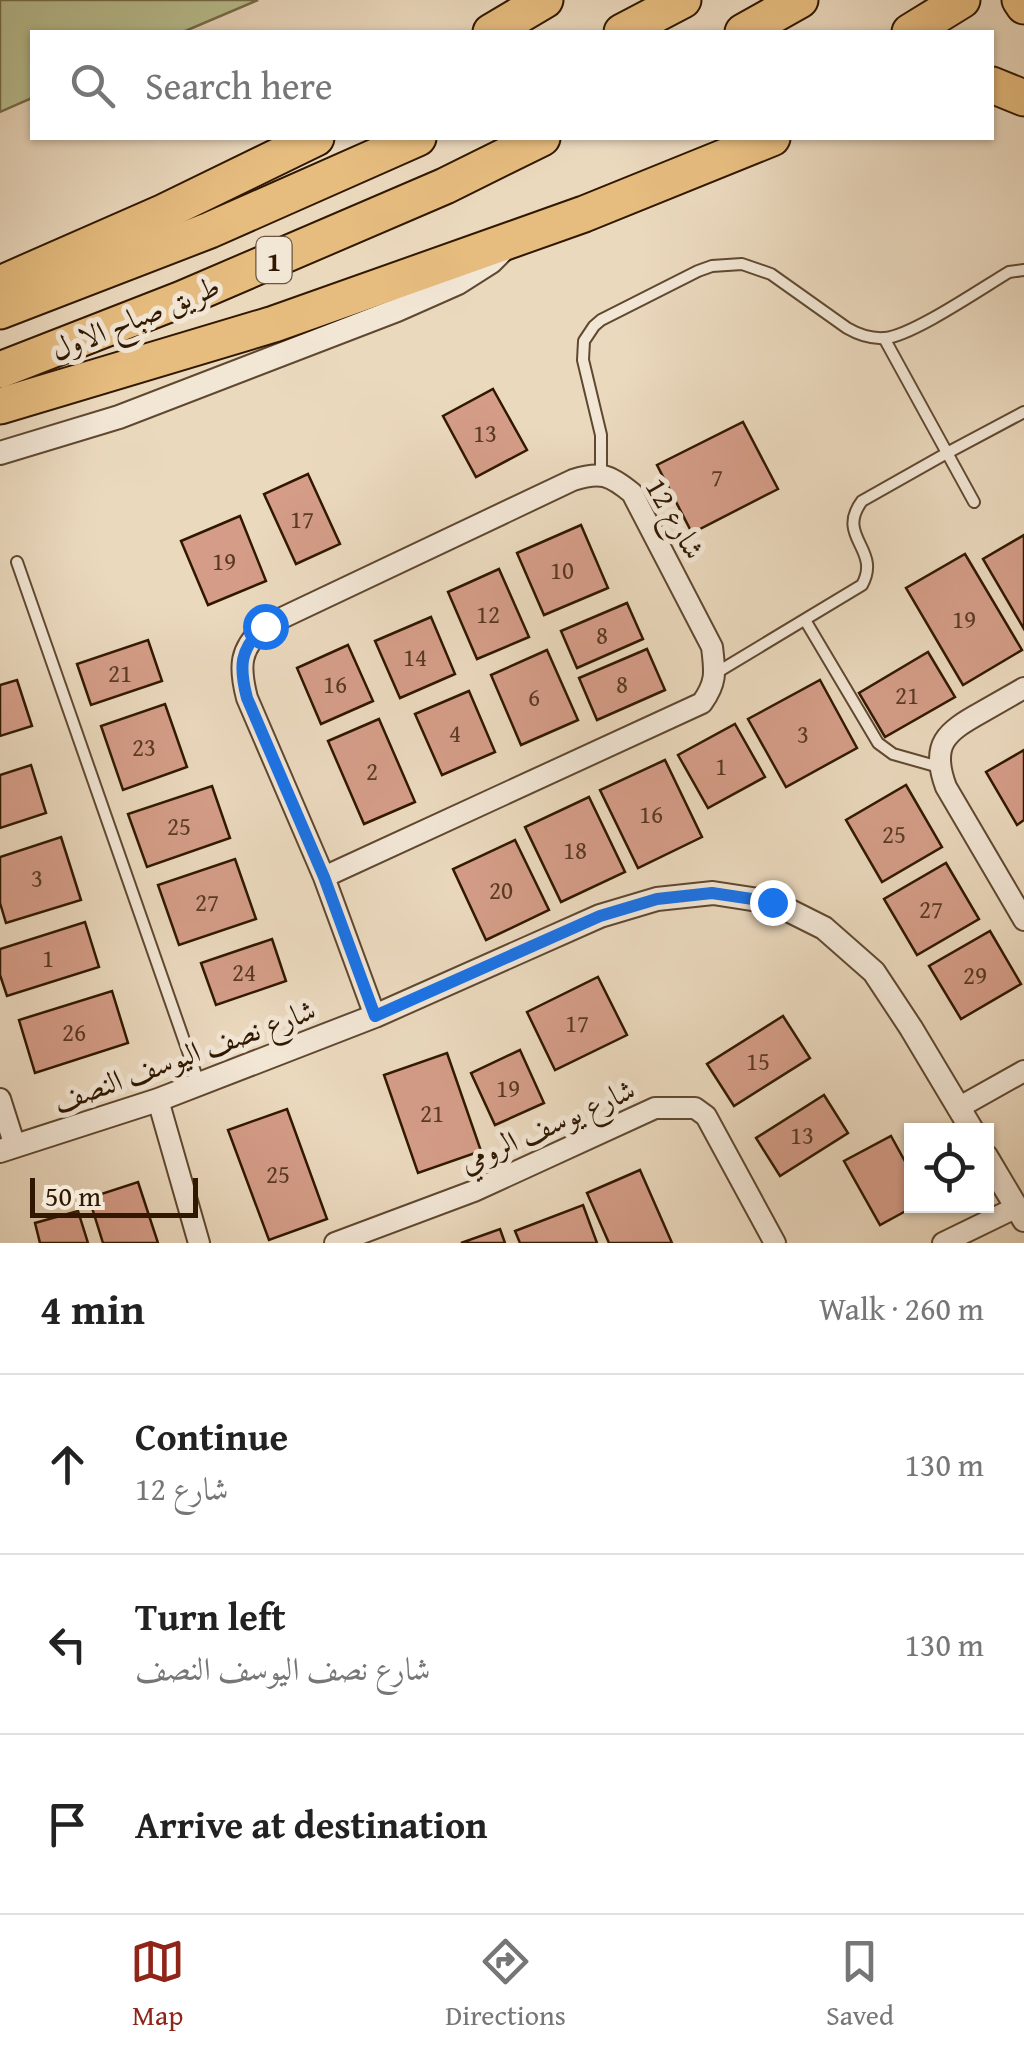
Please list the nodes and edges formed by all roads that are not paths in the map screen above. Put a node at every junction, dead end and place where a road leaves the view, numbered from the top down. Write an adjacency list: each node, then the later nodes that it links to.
1 (545, 0): 7 (highway)
2 (683, 0): 8 (highway)
3 (800, 0): 9 (highway)
4 (962, 0): 10 (highway)
5 (1020, 0): 6 (highway)
6 (1024, 6)
7 (494, 30)
8 (626, 30)
9 (747, 30)
10 (913, 30)
11 (994, 86): 12 (highway)
12 (1024, 98)
13 (312, 140): 21 (highway)
14 (413, 140): 22 (highway, طريق صباح الاول / 1)
15 (538, 140): 24 (highway, طريق صباح الاول / 1)
16 (723, 140): 18 (highway)
17 (767, 140): 18 (highway)
18 (584, 214): 19 (highway)
19 (510, 239): 25 (highway); 28 (street)
20 (1024, 270): 23 (lane)
21 (0, 284)
22 (0, 311)
23 (884, 338): 27 (lane); 29 (lane)
24 (0, 370)
25 (0, 406)
26 (1024, 412): 27 (lane)
27 (946, 452): 30 (lane); 32 (lane)
28 (0, 453)
29 (602, 475): 33 (street, شارع 12); 36 (street, شارع 12)
30 (974, 502)
31 (17, 562): 40 (lane)
32 (805, 620): 33 (lane); 35 (lane)
33 (716, 673): 36 (street)
34 (1024, 688): 35 (street)
35 (939, 768): 37 (street)
36 (324, 877): 38 (street, شارع 12)
37 (1024, 920)
38 (375, 1016): 40 (street, شارع نصف اليوسف النصف); 43 (street, شارع نصف اليوسف النصف)
39 (1024, 1071): 43 (street)
40 (199, 1084): 42 (street, شارع نصف اليوسف النصف)
41 (0, 1099): 45 (street)
42 (158, 1100): 45 (street, شارع نصف اليوسف النصف); 48 (street)
43 (958, 1108): 44 (street, شارع نصف اليوسف النصف)
44 (968, 1123)
45 (8, 1148)
46 (994, 1169): 47 (street)
47 (1020, 1213): 51 (street)
48 (199, 1243)
49 (334, 1243): 50 (street, شارع يوسف الرومي)
50 (775, 1243)
51 (942, 1243)

